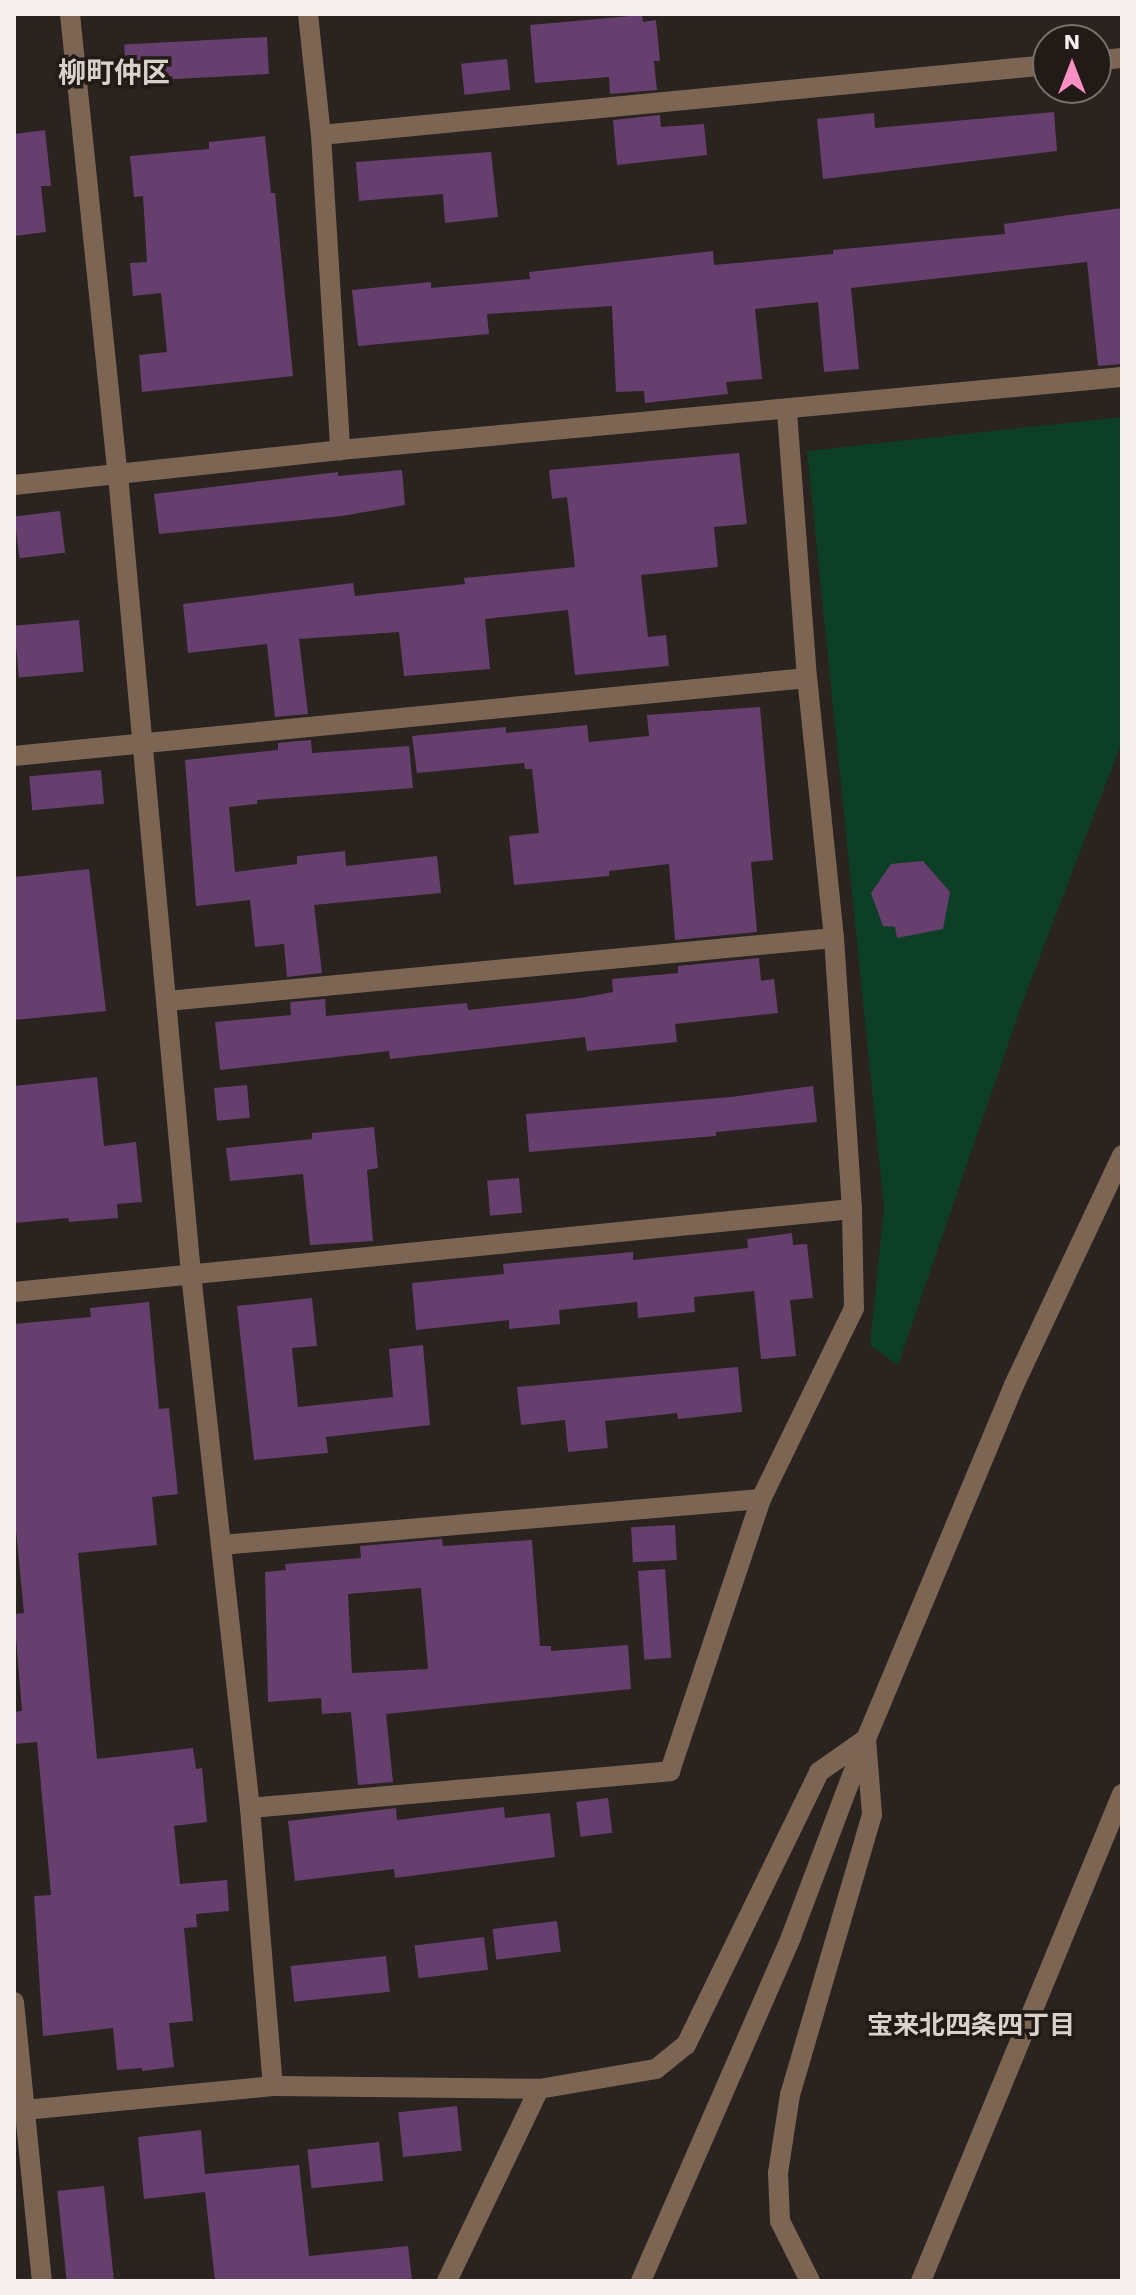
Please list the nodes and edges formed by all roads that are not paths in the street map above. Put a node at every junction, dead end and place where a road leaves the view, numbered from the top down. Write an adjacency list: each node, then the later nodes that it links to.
1 (70, 14): 8 (street)
2 (308, 14): 4 (street)
3 (1032, 67): 4 (street)
4 (321, 135): 7 (street)
5 (1122, 377): 6 (street)
6 (787, 410): 7 (street); 10 (street)
7 (340, 450): 8 (street)
8 (118, 475): 9 (street); 11 (street)
9 (14, 485)
10 (807, 678): 11 (street); 13 (street)
11 (139, 744): 12 (street); 14 (street)
12 (14, 756)
13 (834, 938): 14 (street); 16 (street)
14 (167, 1001): 17 (street)
15 (1122, 1155): 21 (street)
16 (852, 1209): 17 (street); 19 (street)
17 (191, 1274): 18 (street); 20 (street)
18 (14, 1292)
19 (761, 1499): 20 (street); 23 (street)
20 (221, 1545): 23 (street)
21 (866, 1739): 26 (street); 30 (street); 31 (street)
22 (1122, 1794): 32 (street)
23 (250, 1808): 25 (street)
24 (14, 2002): 27 (street)
25 (273, 2086): 26 (street); 27 (street)
26 (539, 2089): 29 (street)
27 (20, 2111): 28 (street)
28 (42, 2281)
29 (447, 2281)
30 (641, 2281)
31 (810, 2281)
32 (921, 2281)

